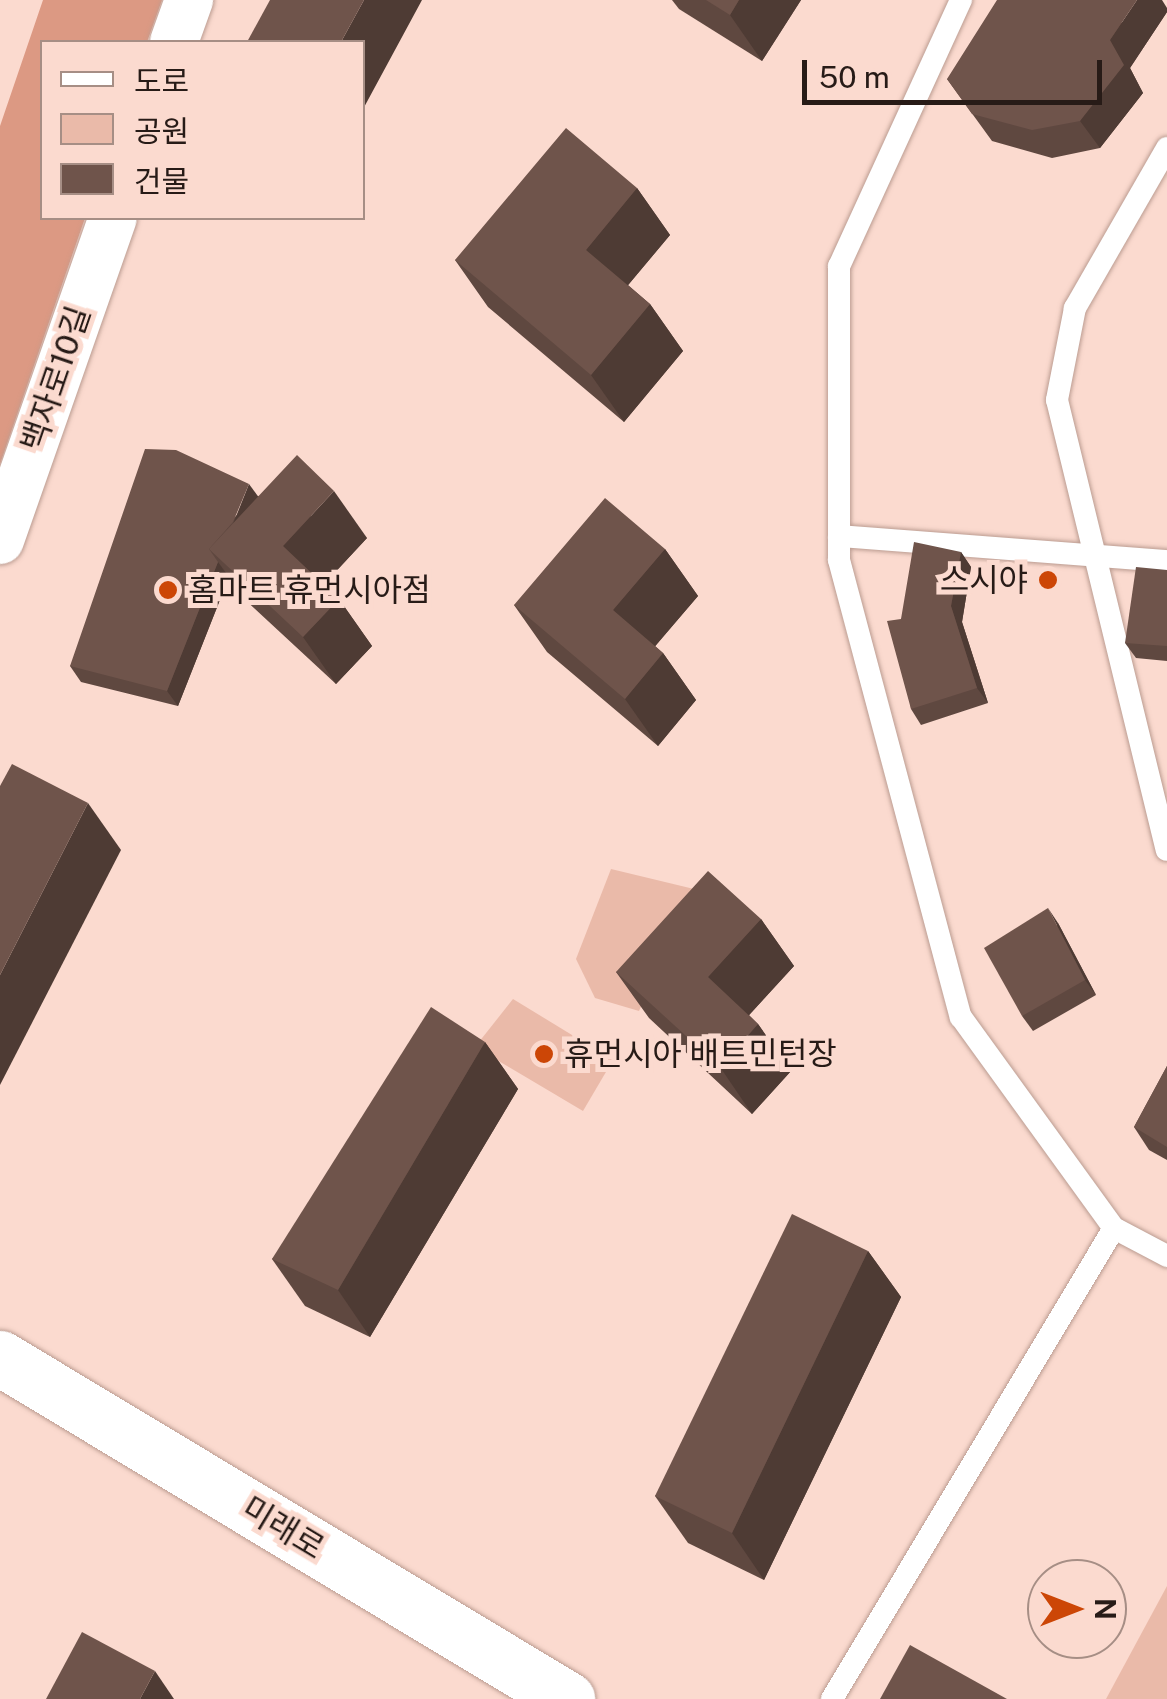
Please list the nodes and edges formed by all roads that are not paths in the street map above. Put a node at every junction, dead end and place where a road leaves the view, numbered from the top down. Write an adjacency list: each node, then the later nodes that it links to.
1 (189, 0): 3 (street)
2 (961, 0): 6 (lane)
3 (175, 40)
4 (1167, 148): 8 (lane)
5 (112, 220): 7 (street, 백자로10길)
6 (839, 536): 8 (lane); 11 (lane)
7 (0, 540)
8 (1089, 550): 9 (lane); 10 (lane)
9 (1167, 562)
10 (1167, 850)
11 (1114, 1228): 12 (lane); 15 (lane)
12 (1167, 1256)
13 (0, 1358): 14 (street, 미래로)
14 (566, 1699)
15 (832, 1699)

